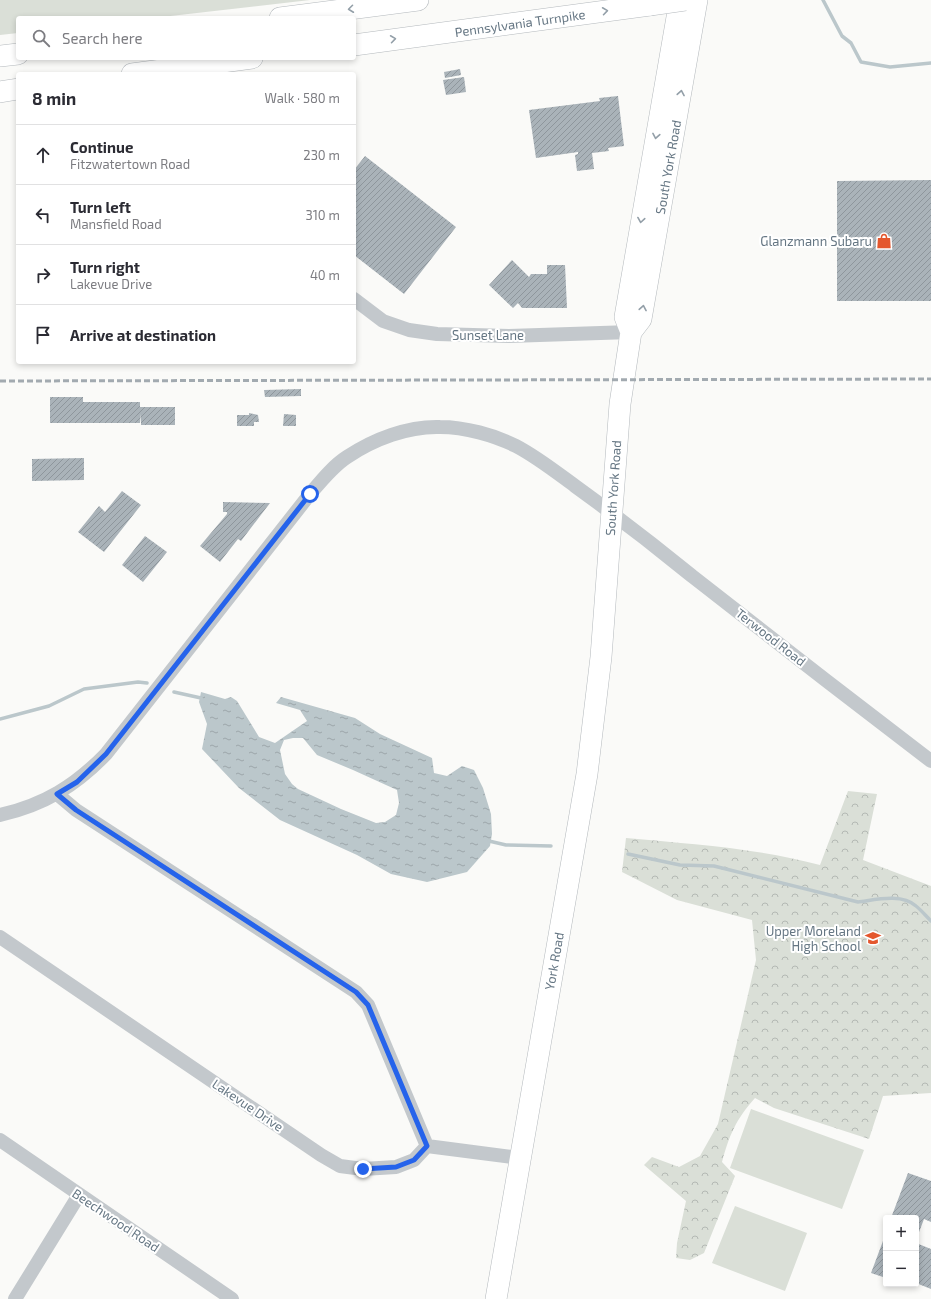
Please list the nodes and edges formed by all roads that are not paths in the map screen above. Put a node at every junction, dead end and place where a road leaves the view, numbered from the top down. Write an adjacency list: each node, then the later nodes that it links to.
1 (418, 0): 5 (highway, one-way to 5)
2 (680, 0): 16 (highway, South York Road, one-way to 16)
3 (685, 0): 6 (highway, Pennsylvania Turnpike, one-way to 3, bridge)
4 (697, 0): 16 (highway, South York Road, one-way to 4)
5 (295, 16)
6 (356, 44)
7 (16, 46): 8 (highway)
8 (0, 48)
9 (16, 54): 10 (highway)
10 (0, 56)
11 (237, 60): 12 (highway)
12 (147, 72)
13 (16, 89): 14 (highway)
14 (0, 92)
15 (356, 301): 16 (street, Sunset Lane)
16 (631, 332): 17 (highway, South York Road)
17 (611, 512): 18 (highway, South York Road); 19 (street, Terwood Road); 20 (street, Terwood Road)
18 (604, 621): 25 (highway, York Road)
19 (931, 761)
20 (57, 794): 21 (street, Terwood Road); 24 (street)
21 (0, 815)
22 (0, 937): 24 (street, Lakevue Drive)
23 (0, 1140): 26 (street, Beechwood Road)
24 (427, 1146): 25 (street)
25 (520, 1158): 29 (highway, York Road)
26 (78, 1195): 27 (street); 28 (street, Beechwood Road)
27 (15, 1299)
28 (232, 1299)
29 (496, 1299)

